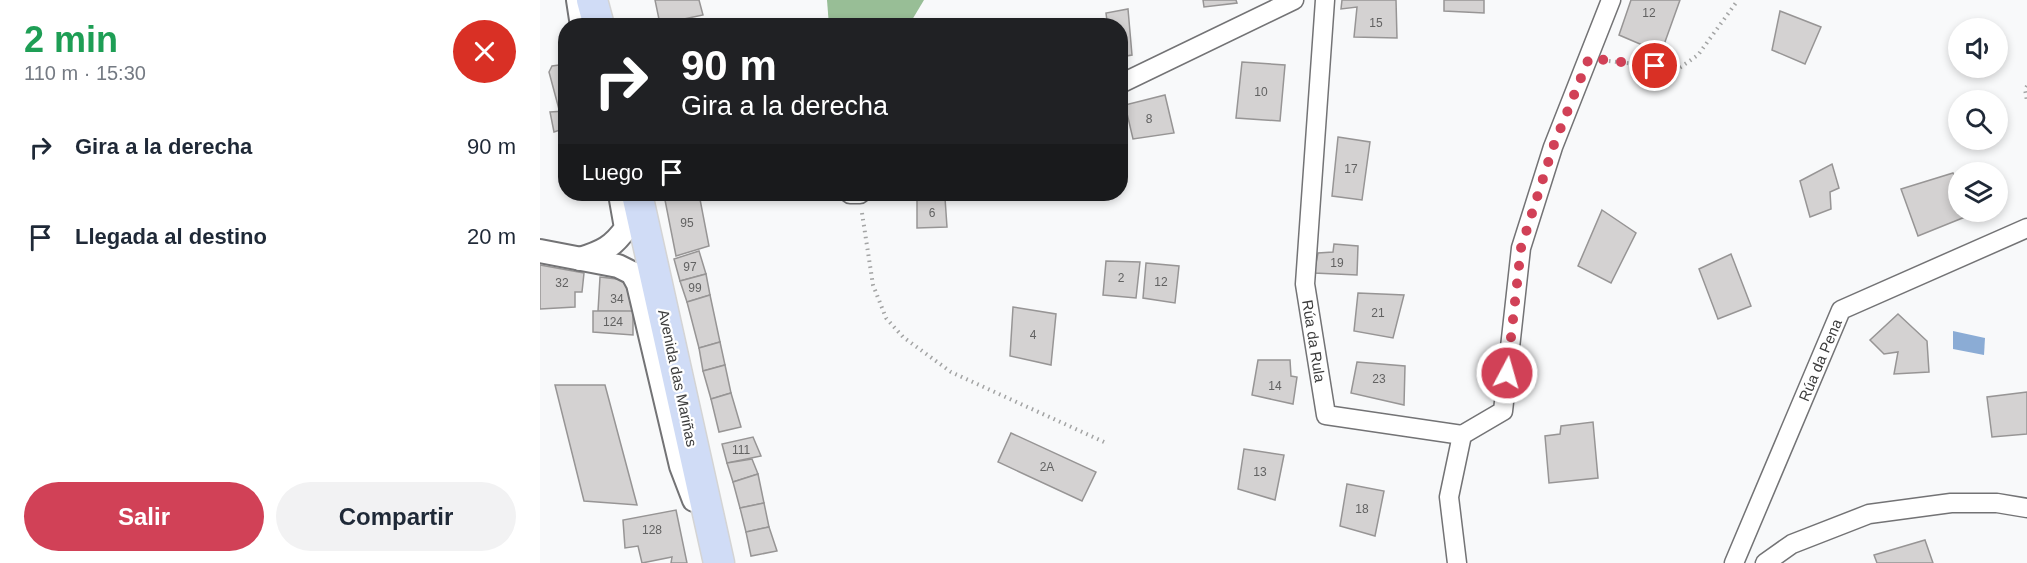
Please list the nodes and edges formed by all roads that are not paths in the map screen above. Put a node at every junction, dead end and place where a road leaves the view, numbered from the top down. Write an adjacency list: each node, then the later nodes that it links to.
1 (578, 0): 6 (street)
2 (592, 0): 7 (highway)
3 (1294, 0): 8 (street)
4 (1325, 0): 14 (street, Rúa da Rula)
5 (1611, 0): 14 (street)
6 (581, 18)
7 (597, 18)
8 (1128, 80)
9 (621, 201): 13 (street)
10 (639, 201): 16 (highway, Avenida das Mariñas)
11 (2027, 228): 18 (street, Rúa da Pena)
12 (540, 251): 13 (street)
13 (580, 259): 16 (street)
14 (1462, 435): 17 (street)
15 (2027, 508): 19 (street)
16 (716, 551)
17 (1457, 563)
18 (1734, 563)
19 (1765, 563)

